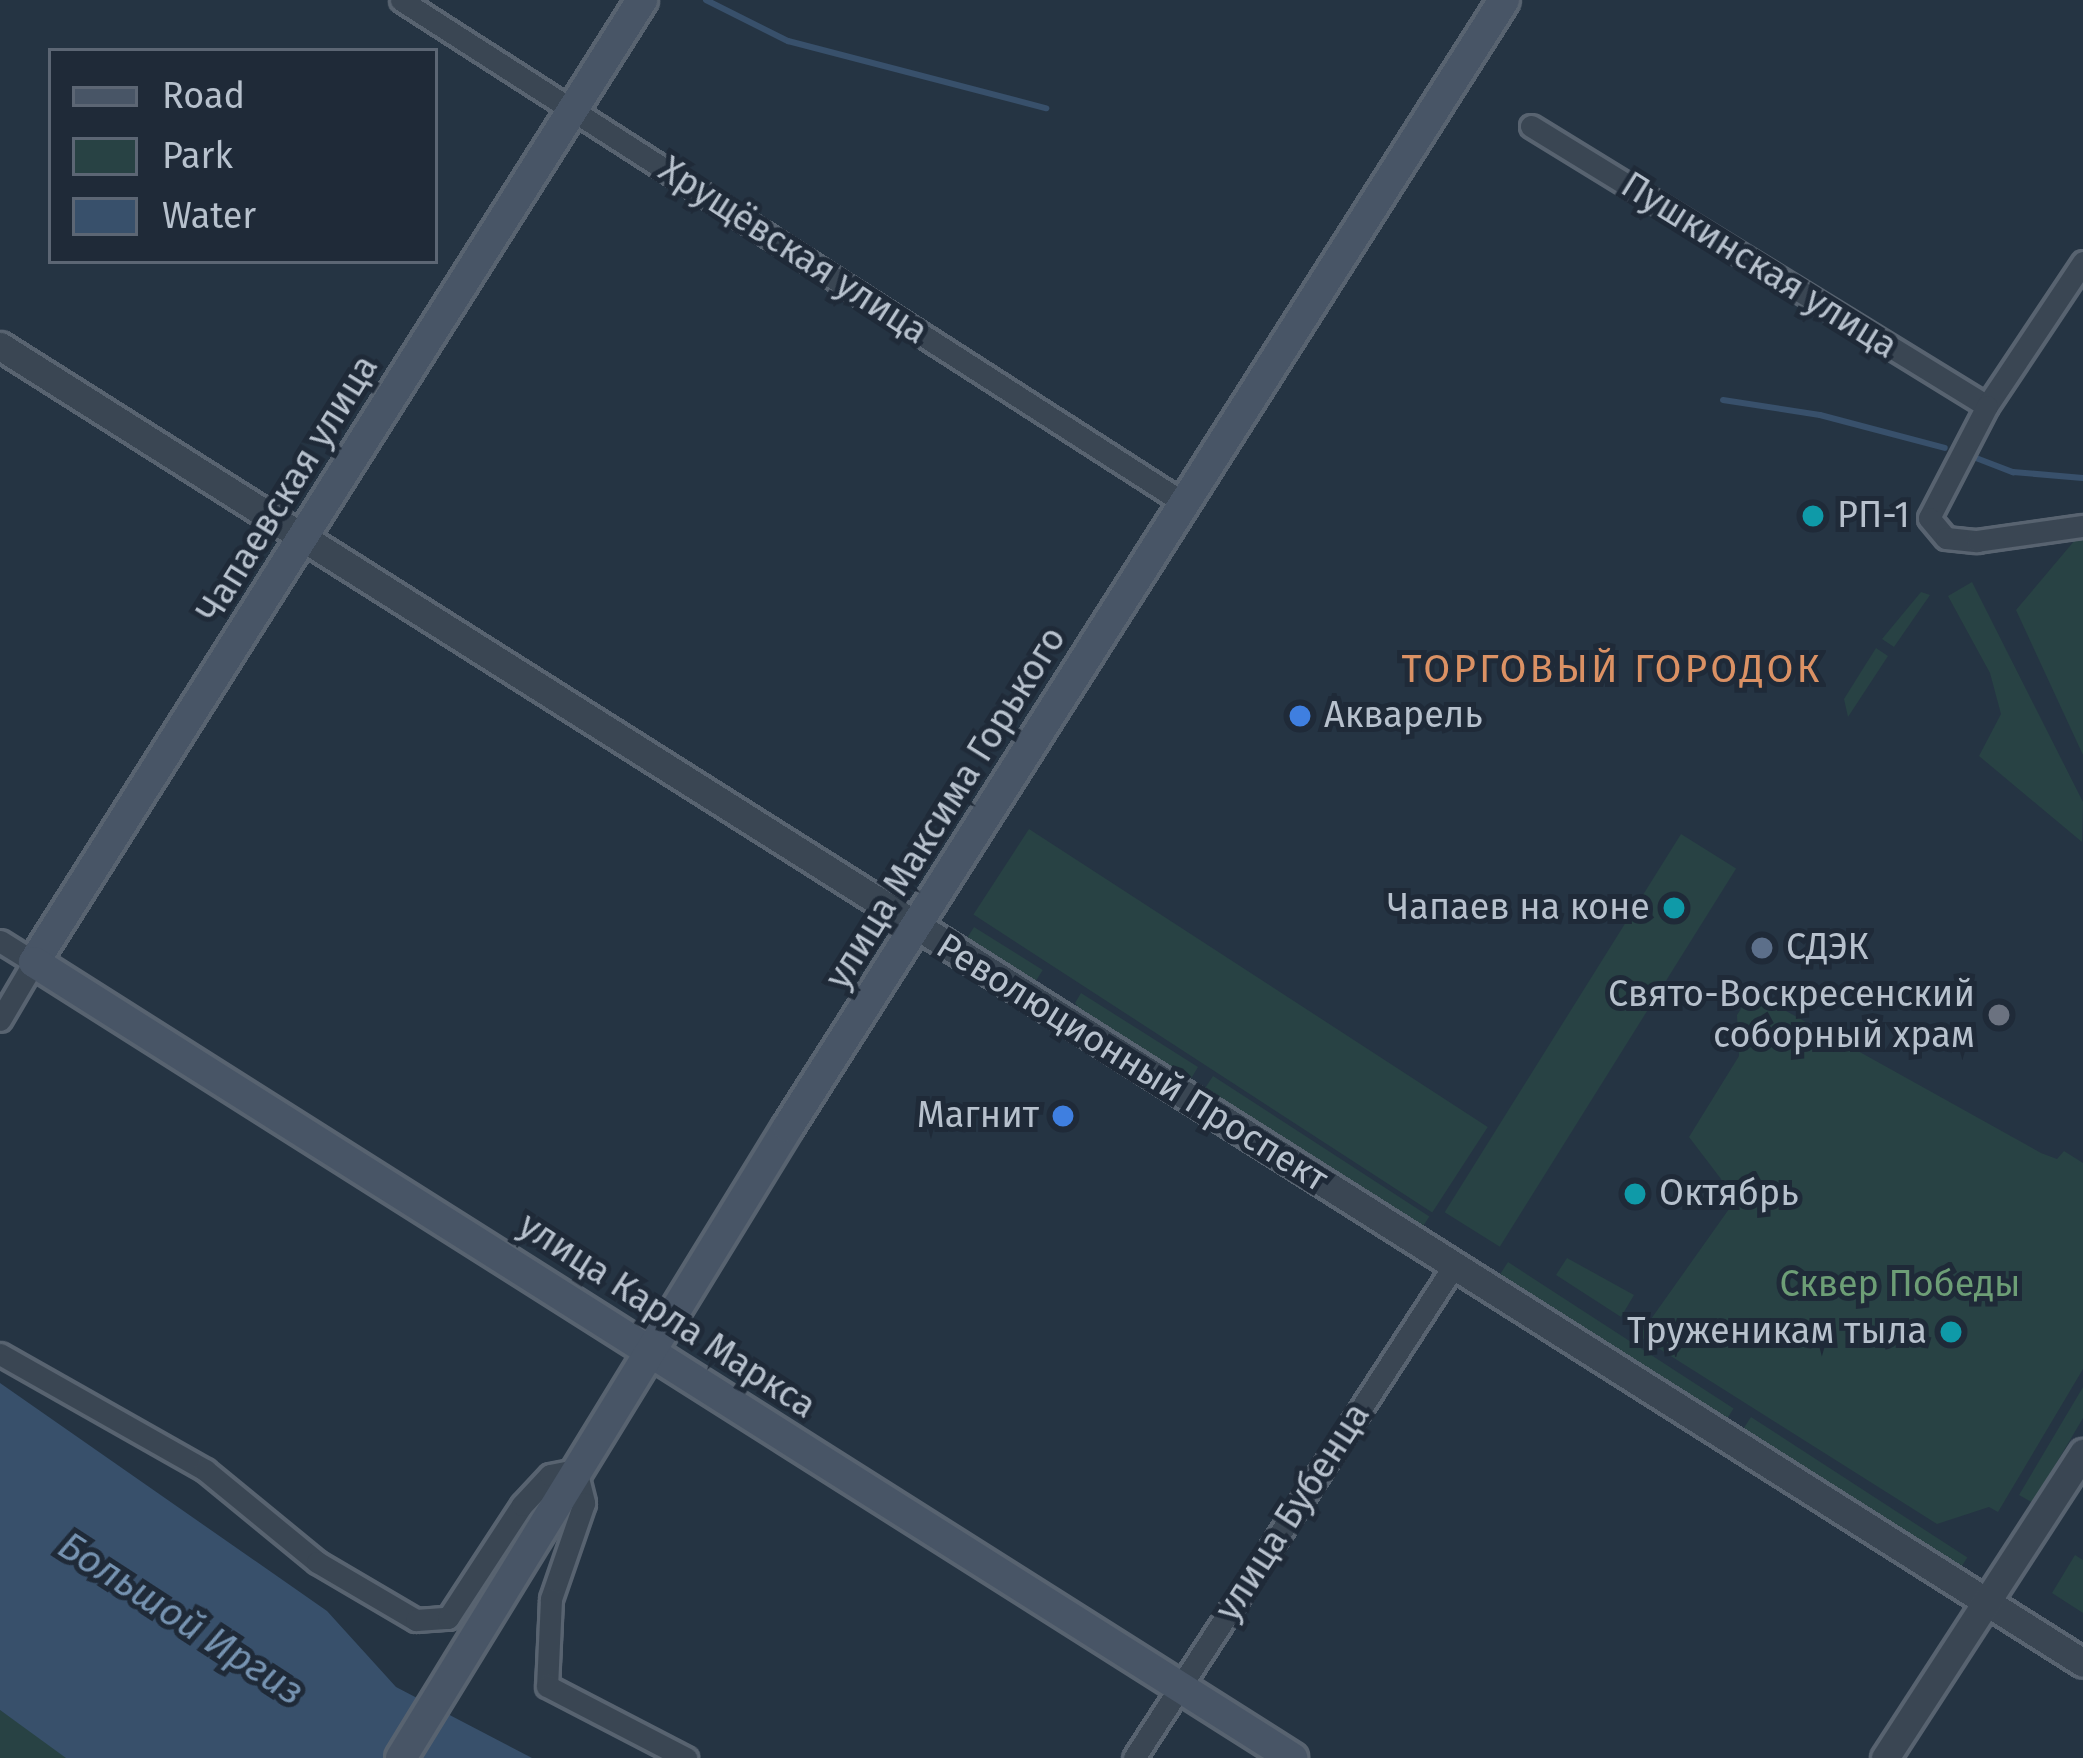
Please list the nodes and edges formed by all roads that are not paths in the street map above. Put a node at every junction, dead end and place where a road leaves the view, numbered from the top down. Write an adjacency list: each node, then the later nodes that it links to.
1 (401, 0): 4 (street, Хрущёвская улица)
2 (643, 0): 4 (main road, Чапаевская улица)
3 (1504, 0): 9 (main road, улица Максима Горького)
4 (574, 110): 9 (street, Хрущёвская улица); 11 (main road, Чапаевская улица)
5 (1531, 126): 8 (street, Пушкинская улица)
6 (2083, 262): 8 (street)
7 (0, 346): 11 (street, Революционный Проспект)
8 (1987, 406): 10 (street)
9 (1184, 503): 12 (main road, улица Максима Горького)
10 (2083, 526)
11 (302, 539): 12 (street, Революционный Проспект); 14 (main road, Чапаевская улица)
12 (917, 927): 16 (street, Революционный Проспект); 17 (main road, улица Максима Горького)
13 (0, 941): 14 (street, улица Карла Маркса)
14 (34, 962): 15 (street, Чапаевская улица); 17 (main road, улица Карла Маркса)
15 (0, 1020)
16 (1453, 1267): 21 (street, Революционный Проспект); 23 (street, улица Бубенца)
17 (647, 1352): 20 (main road, улица Максима Горького); 23 (main road, улица Карла Маркса)
18 (0, 1354): 20 (street)
19 (2083, 1453): 21 (street)
20 (576, 1470): 24 (main road, улица Максима Горького); 25 (street)
21 (1990, 1604): 22 (street, Революционный Проспект); 28 (street)
22 (2083, 1663)
23 (1180, 1686): 26 (street, улица Бубенца); 27 (main road, улица Карла Маркса)
24 (401, 1758)
25 (686, 1758)
26 (1134, 1758)
27 (1292, 1758)
28 (1885, 1758)

